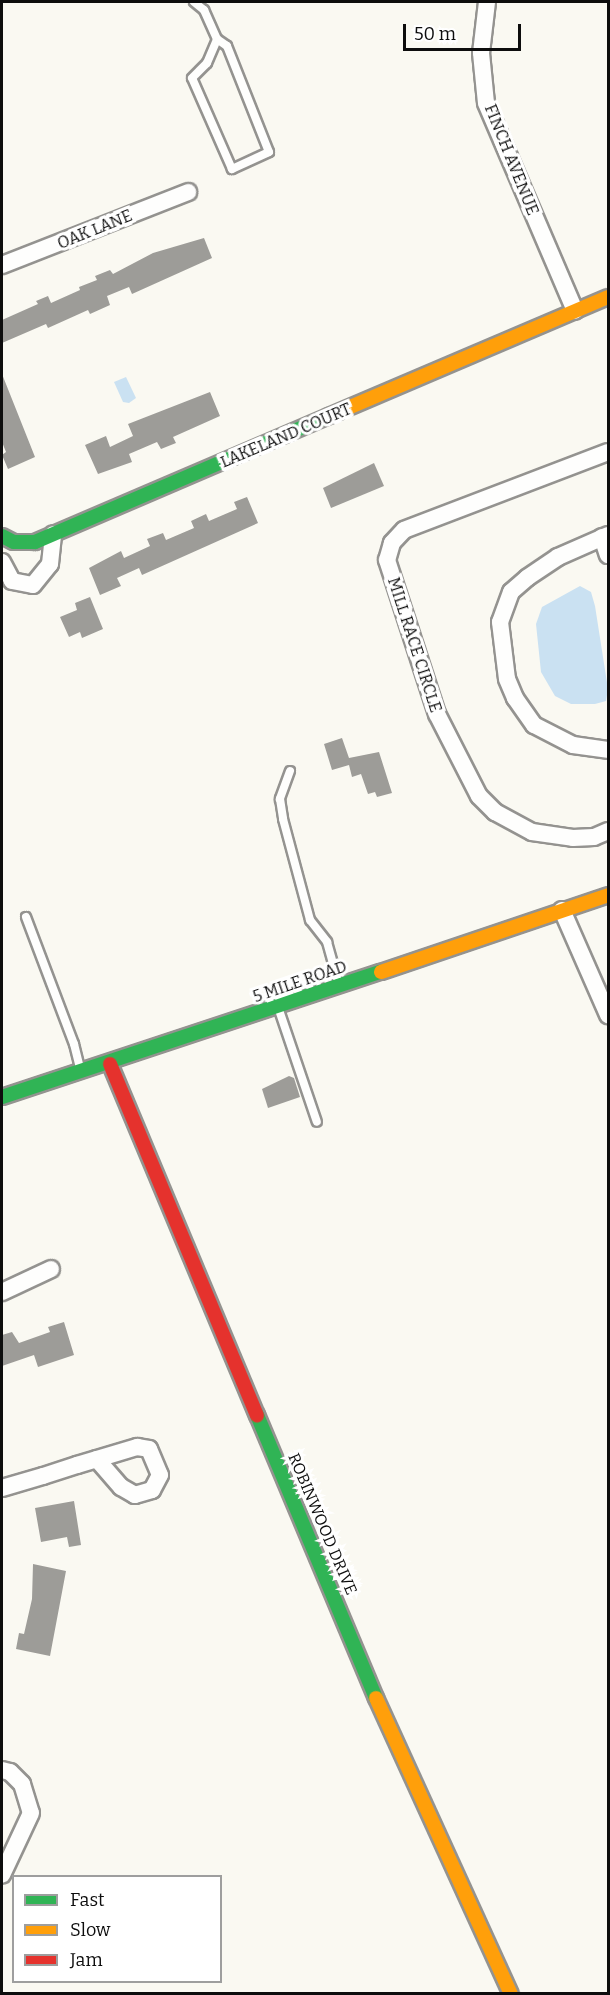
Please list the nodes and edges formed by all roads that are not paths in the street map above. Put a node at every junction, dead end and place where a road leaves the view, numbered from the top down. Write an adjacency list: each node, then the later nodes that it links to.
1 (195, 2): 3 (lane)
2 (487, 2): 7 (street, FINCH AVENUE)
3 (217, 39): 3 (lane)
4 (188, 192): 5 (street, OAK LANE)
5 (2, 265)
6 (609, 297): 7 (street, LAKELAND COURT)
7 (575, 311): 9 (street, LAKELAND COURT)
8 (609, 452): 16 (street, MILL RACE CIRCLE)
9 (53, 534): 10 (street, LAKELAND COURT); 13 (street)
10 (2, 536)
11 (605, 536): 12 (street); 14 (street)
12 (609, 555)
13 (2, 563)
14 (607, 755)
15 (290, 771): 20 (lane)
16 (609, 831)
17 (609, 895): 18 (street, 5 MILE ROAD)
18 (562, 910): 20 (street, 5 MILE ROAD); 22 (street)
19 (26, 917): 24 (lane)
20 (339, 986): 21 (street, 5 MILE ROAD)
21 (278, 1006): 23 (street, 5 MILE ROAD); 26 (lane)
22 (609, 1015)
23 (110, 1064): 24 (street, 5 MILE ROAD); 33 (street, ROBINWOOD DRIVE)
24 (81, 1072): 25 (street, 5 MILE ROAD)
25 (2, 1096)
26 (317, 1122)
27 (51, 1269): 28 (street)
28 (2, 1292)
29 (96, 1459): 30 (street)
30 (2, 1488)
31 (2, 1770): 32 (street)
32 (2, 1875)
33 (511, 1994)

